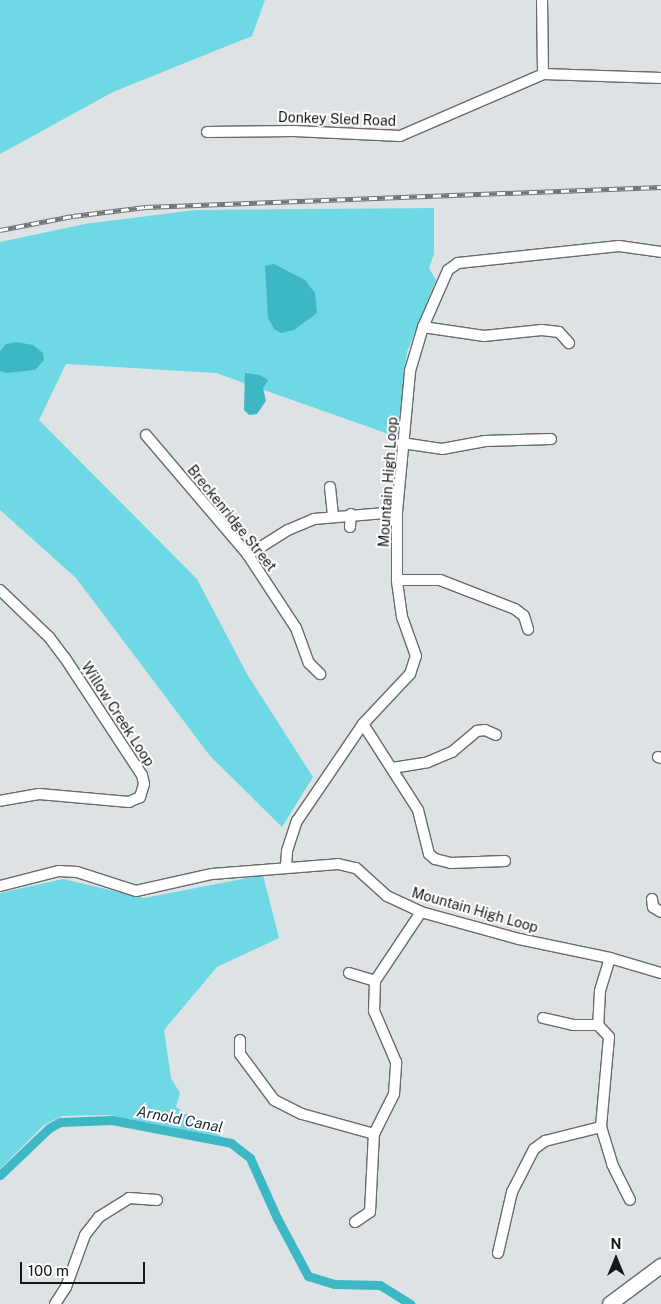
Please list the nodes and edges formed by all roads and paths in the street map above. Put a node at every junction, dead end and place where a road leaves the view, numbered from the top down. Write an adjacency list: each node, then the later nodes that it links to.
1 (542, 0): 2 (street)
2 (543, 74): 3 (street); 4 (street, Donkey Sled Road)
3 (661, 78)
4 (207, 132)
5 (661, 252): 6 (street, Mountain High Loop)
6 (423, 327): 7 (street); 10 (street, Mountain High Loop)
7 (569, 342)
8 (146, 435): 16 (street, Breckenridge Street)
9 (551, 439): 10 (street)
10 (402, 443): 12 (street, Mountain High Loop)
11 (330, 487): 14 (street)
12 (397, 512): 13 (street); 17 (street, Mountain High Loop)
13 (351, 514): 14 (street); 15 (street)
14 (333, 515): 16 (street)
15 (350, 527)
16 (248, 555): 20 (street, Breckenridge Street)
17 (397, 580): 19 (street); 21 (street, Mountain High Loop)
18 (0, 590): 24 (street, Willow Creek Loop)
19 (528, 629)
20 (320, 674)
21 (363, 724): 23 (street); 26 (street, Mountain High Loop)
22 (496, 735): 23 (street)
23 (392, 768): 25 (street)
24 (0, 801)
25 (505, 860)
26 (286, 866): 27 (street); 29 (street, Mountain High Loop)
27 (0, 886)
28 (652, 899): 30 (street)
29 (421, 912): 31 (street, Mountain High Loop); 34 (street)
30 (661, 912)
31 (610, 958): 33 (street, Mountain High Loop); 36 (street)
32 (349, 973): 34 (street)
33 (661, 973)
34 (375, 981): 39 (street)
35 (543, 1018): 36 (street)
36 (598, 1025): 38 (street)
37 (240, 1040): 39 (street)
38 (601, 1127): 41 (street); 43 (street)
39 (374, 1134): 42 (street)
40 (157, 1200): 45 (street)
41 (630, 1200)
42 (355, 1222)
43 (498, 1253)
44 (661, 1266): 46 (main road)
45 (55, 1304)
46 (610, 1304)

